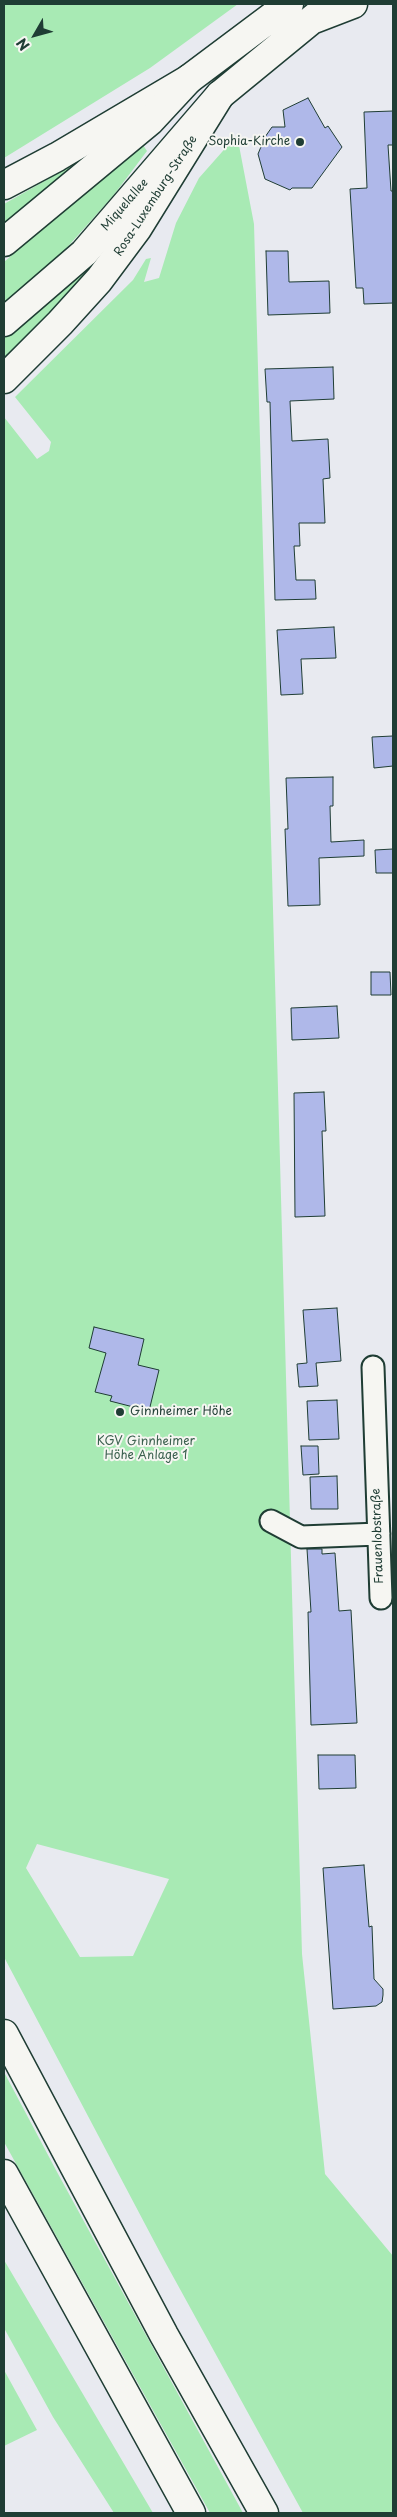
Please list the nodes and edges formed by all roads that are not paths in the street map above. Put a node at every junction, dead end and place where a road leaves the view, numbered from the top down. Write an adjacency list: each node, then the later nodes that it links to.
1 (289, 4): 4 (main road)
2 (353, 4): 3 (main road, Miquelallee)
3 (321, 12): 5 (main road, Miquelallee)
4 (189, 79): 6 (main road); 7 (main road)
5 (220, 95): 8 (main road, Miquelallee); 9 (main road, Rosa-Luxemburg-Straße)
6 (4, 186)
7 (4, 242)
8 (4, 322)
9 (26, 358): 10 (main road, Rosa-Luxemburg-Straße); 11 (main road)
10 (4, 379)
11 (4, 390)
12 (373, 1367): 13 (street, Frauenlobstraße)
13 (384, 1474): 15 (street, Frauenlobstraße)
14 (271, 1521): 15 (street)
15 (379, 1534): 16 (street, Frauenlobstraße)
16 (381, 1598)
17 (4, 2034): 20 (main road)
18 (4, 2174): 19 (main road)
19 (191, 2513)
20 (264, 2513)

